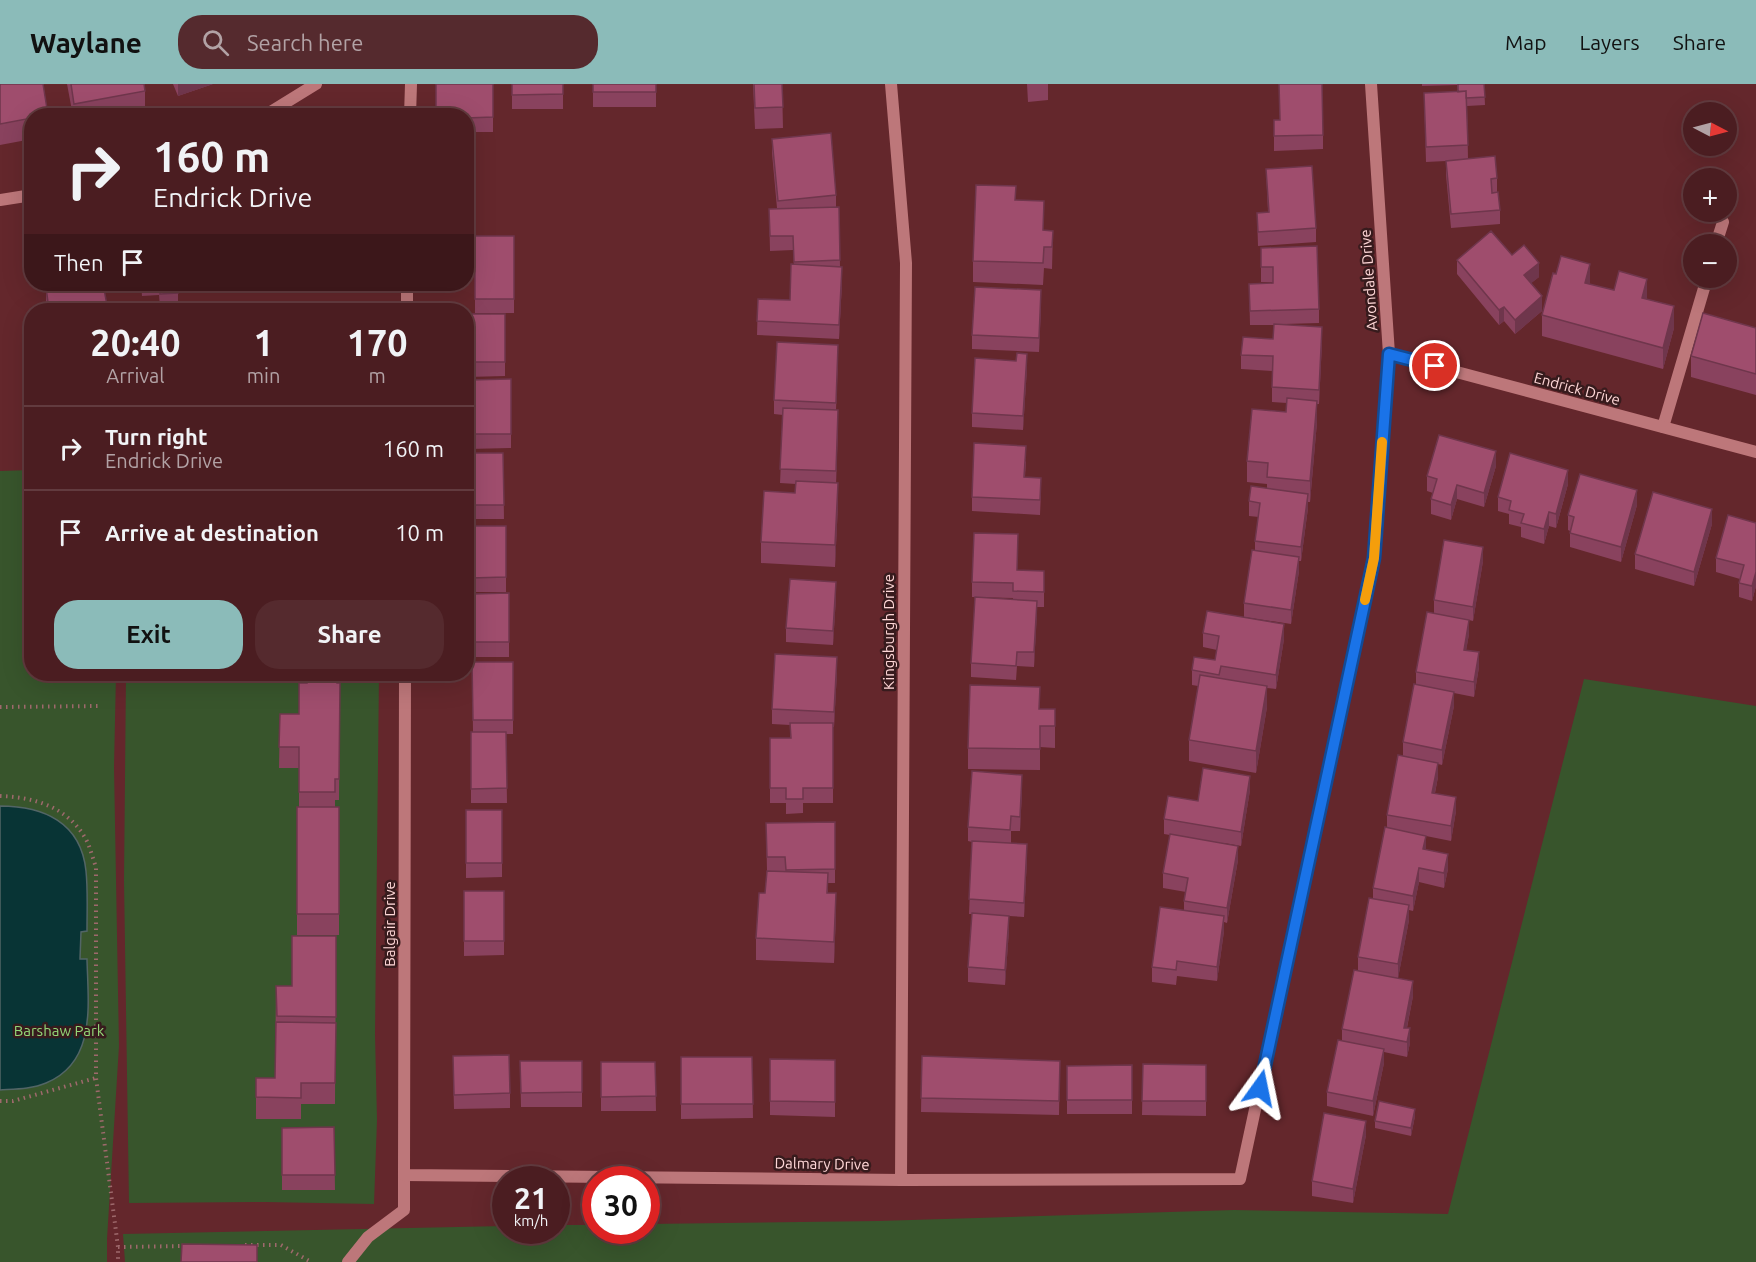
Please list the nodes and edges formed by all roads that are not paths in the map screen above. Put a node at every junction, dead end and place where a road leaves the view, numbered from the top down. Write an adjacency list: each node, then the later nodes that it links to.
1 (316, 84): 5 (street)
2 (411, 84): 6 (street)
3 (891, 84): 18 (street, Kingsburgh Drive)
4 (1371, 84): 12 (street, Avondale Drive)
5 (277, 108)
6 (410, 108)
7 (24, 196): 8 (street)
8 (0, 200)
9 (1723, 222): 10 (street)
10 (1719, 234)
11 (1704, 288): 13 (street)
12 (1389, 354): 13 (street, Endrick Drive); 17 (street, Avondale Drive)
13 (1663, 427): 14 (street, Endrick Drive)
14 (1756, 452)
15 (405, 681): 16 (street, Balgair Drive)
16 (404, 1174): 18 (street, Dalmary Drive); 19 (street, Balgair Drive)
17 (1240, 1179): 18 (street, Dalmary Drive)
18 (901, 1180)
19 (348, 1262)

